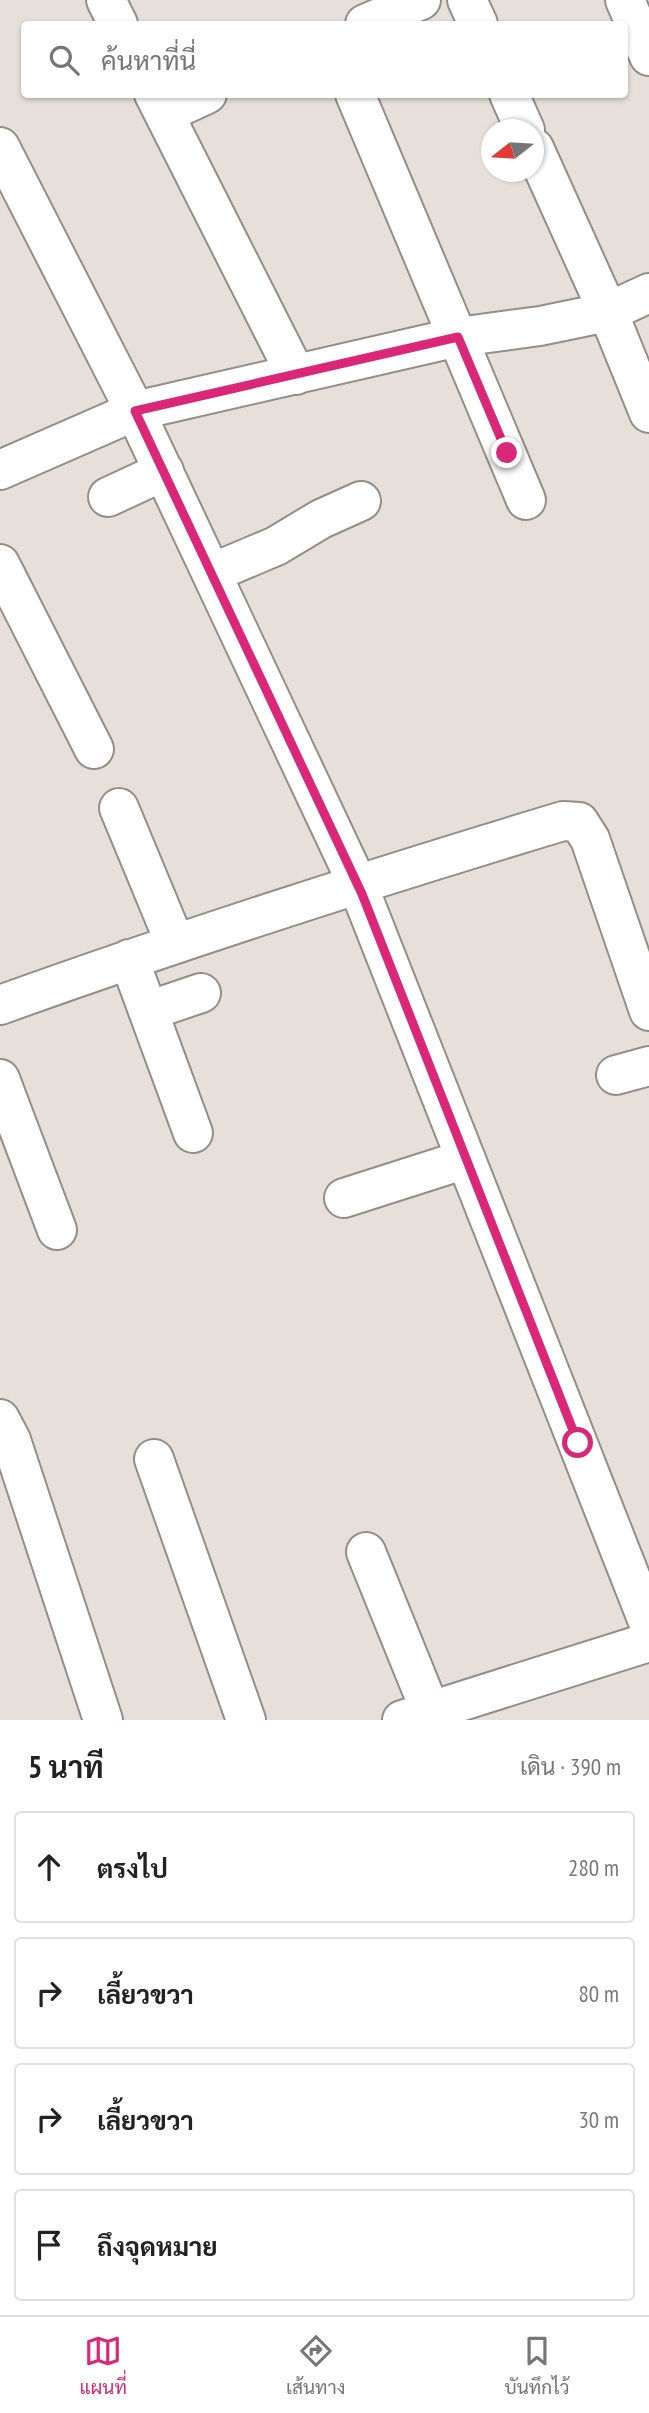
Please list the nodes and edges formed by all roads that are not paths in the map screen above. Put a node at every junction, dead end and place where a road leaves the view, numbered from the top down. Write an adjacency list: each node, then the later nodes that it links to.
1 (106, 0): 5 (street)
2 (421, 0): 6 (street)
3 (467, 0): 7 (street)
4 (625, 0): 8 (street)
5 (116, 21)
6 (372, 21)
7 (477, 21)
8 (649, 56)
9 (188, 98): 12 (street)
10 (357, 98): 18 (street)
11 (511, 98): 13 (street)
12 (159, 104): 19 (street)
13 (520, 119)
14 (0, 147): 20 (street)
15 (544, 170): 17 (street)
16 (649, 293): 17 (street)
17 (608, 312): 18 (street); 21 (street)
18 (458, 337): 19 (street); 25 (street)
19 (296, 374): 20 (street)
20 (135, 411): 22 (street); 23 (street)
21 (649, 413)
22 (0, 470)
23 (164, 471): 24 (street); 28 (street)
24 (108, 497)
25 (526, 500)
26 (361, 501): 28 (street)
27 (0, 564): 29 (street)
28 (212, 573): 31 (street)
29 (94, 749)
30 (119, 807): 33 (street)
31 (357, 883): 32 (street); 33 (street); 41 (street)
32 (636, 924): 38 (street)
33 (175, 943): 34 (street)
34 (129, 959): 36 (street); 37 (street)
35 (201, 993): 37 (street)
36 (0, 1004)
37 (148, 1011): 40 (street)
38 (649, 1011)
39 (0, 1079): 43 (street)
40 (192, 1133)
41 (466, 1159): 42 (street); 47 (street)
42 (344, 1198)
43 (57, 1230)
44 (0, 1419): 50 (street)
45 (154, 1459): 51 (street)
46 (366, 1552): 49 (street)
47 (649, 1624)
48 (649, 1642): 49 (street)
49 (422, 1717)
50 (103, 1720)
51 (246, 1720)

